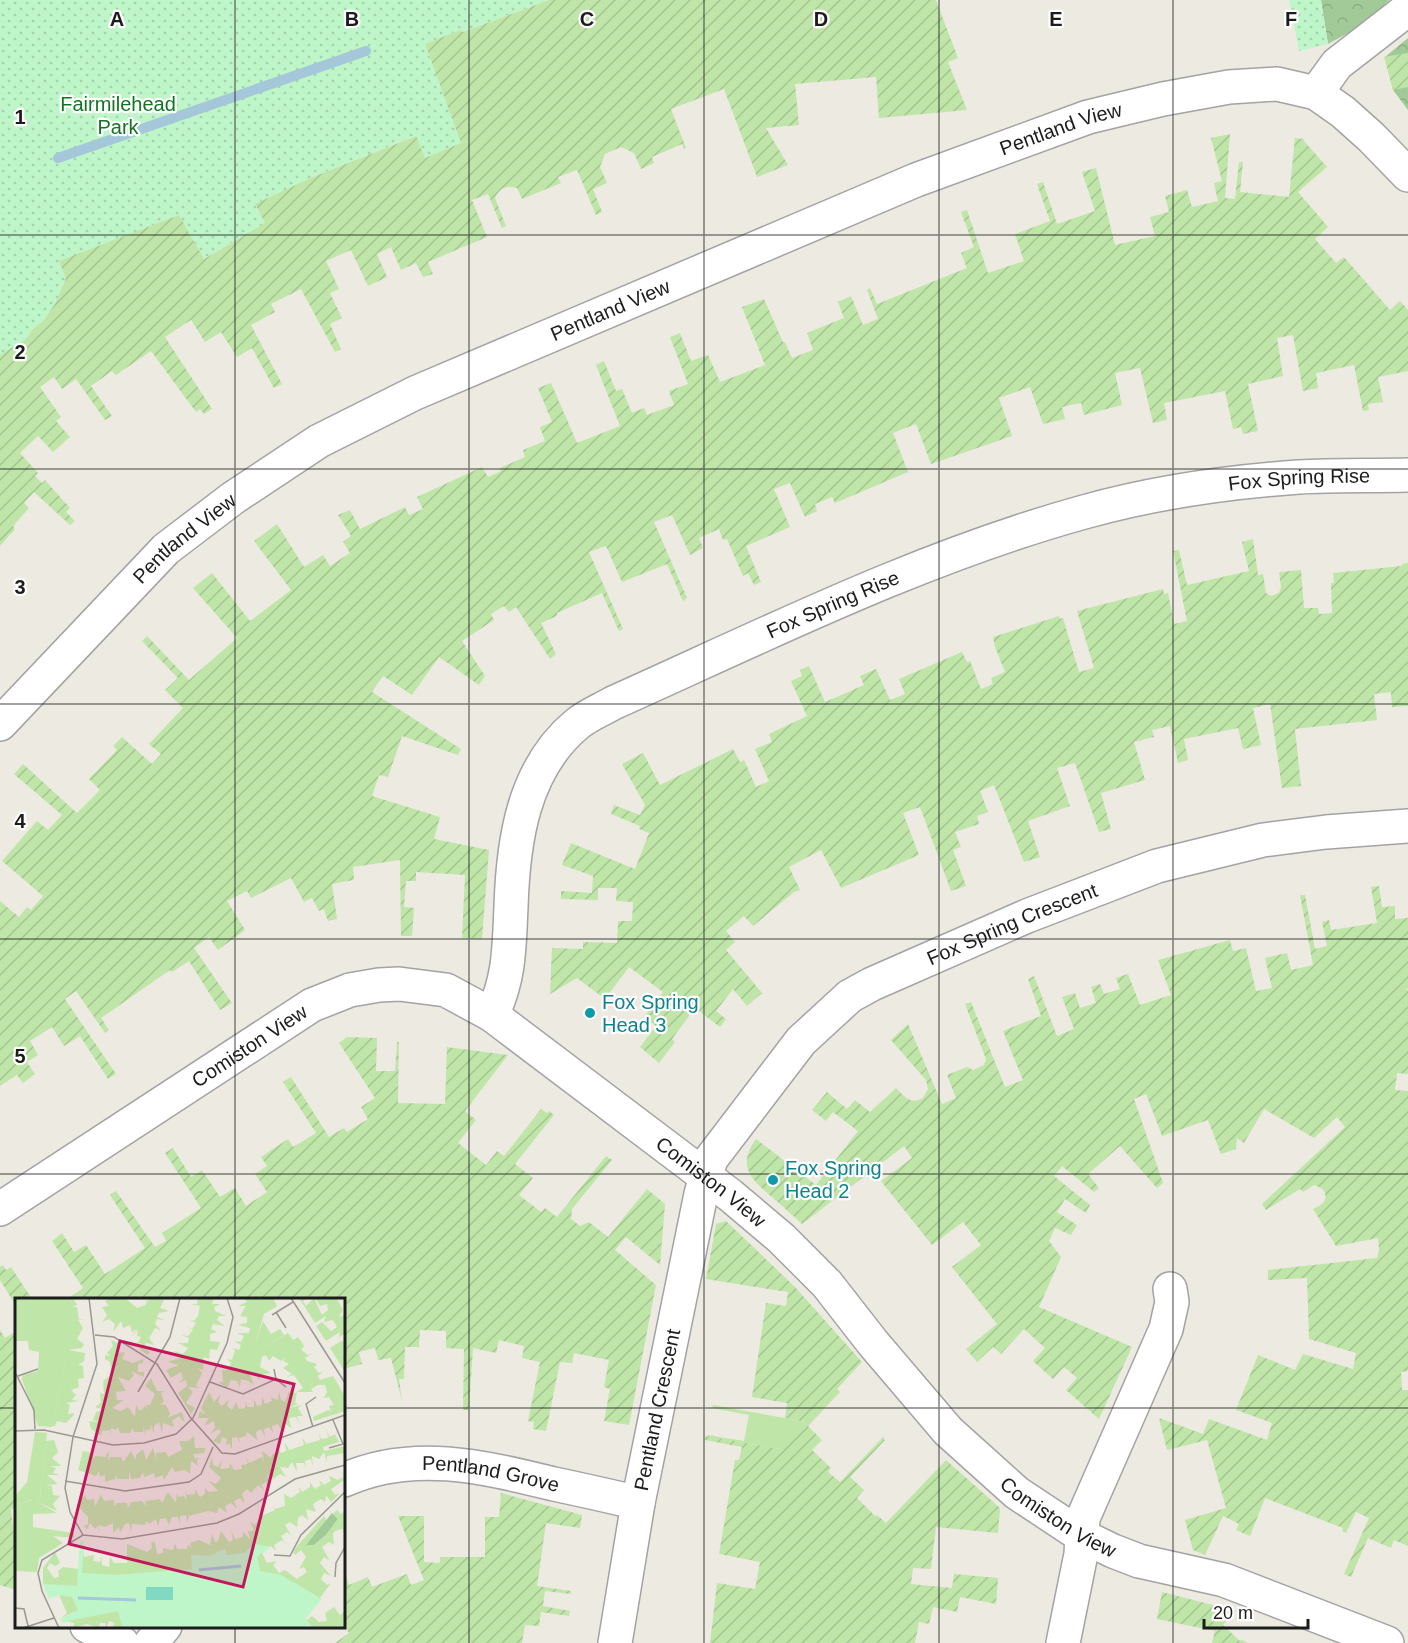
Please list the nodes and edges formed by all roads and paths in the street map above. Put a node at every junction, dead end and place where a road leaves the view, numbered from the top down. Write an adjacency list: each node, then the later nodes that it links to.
1 (1408, 9): 2 (street)
2 (1316, 93): 3 (street); 5 (street, Pentland View)
3 (1408, 176)
4 (1408, 475): 7 (street, Fox Spring Rise)
5 (0, 724)
6 (1408, 826): 8 (street, Fox Spring Crescent)
7 (492, 1015): 8 (street, Comiston View); 9 (street, Comiston View)
8 (706, 1177): 12 (street, Pentland Crescent); 13 (street, Comiston View)
9 (0, 1209)
10 (1170, 1289): 13 (street)
11 (345, 1480): 12 (street, Pentland Grove)
12 (638, 1503): 18 (street, Pentland Crescent)
13 (1082, 1536): 19 (street); 20 (street, Comiston View)
14 (91, 1628): 16 (street)
15 (163, 1628): 17 (street)
16 (122, 1643)
17 (151, 1643)
18 (615, 1643)
19 (1063, 1643)
20 (1387, 1643)

